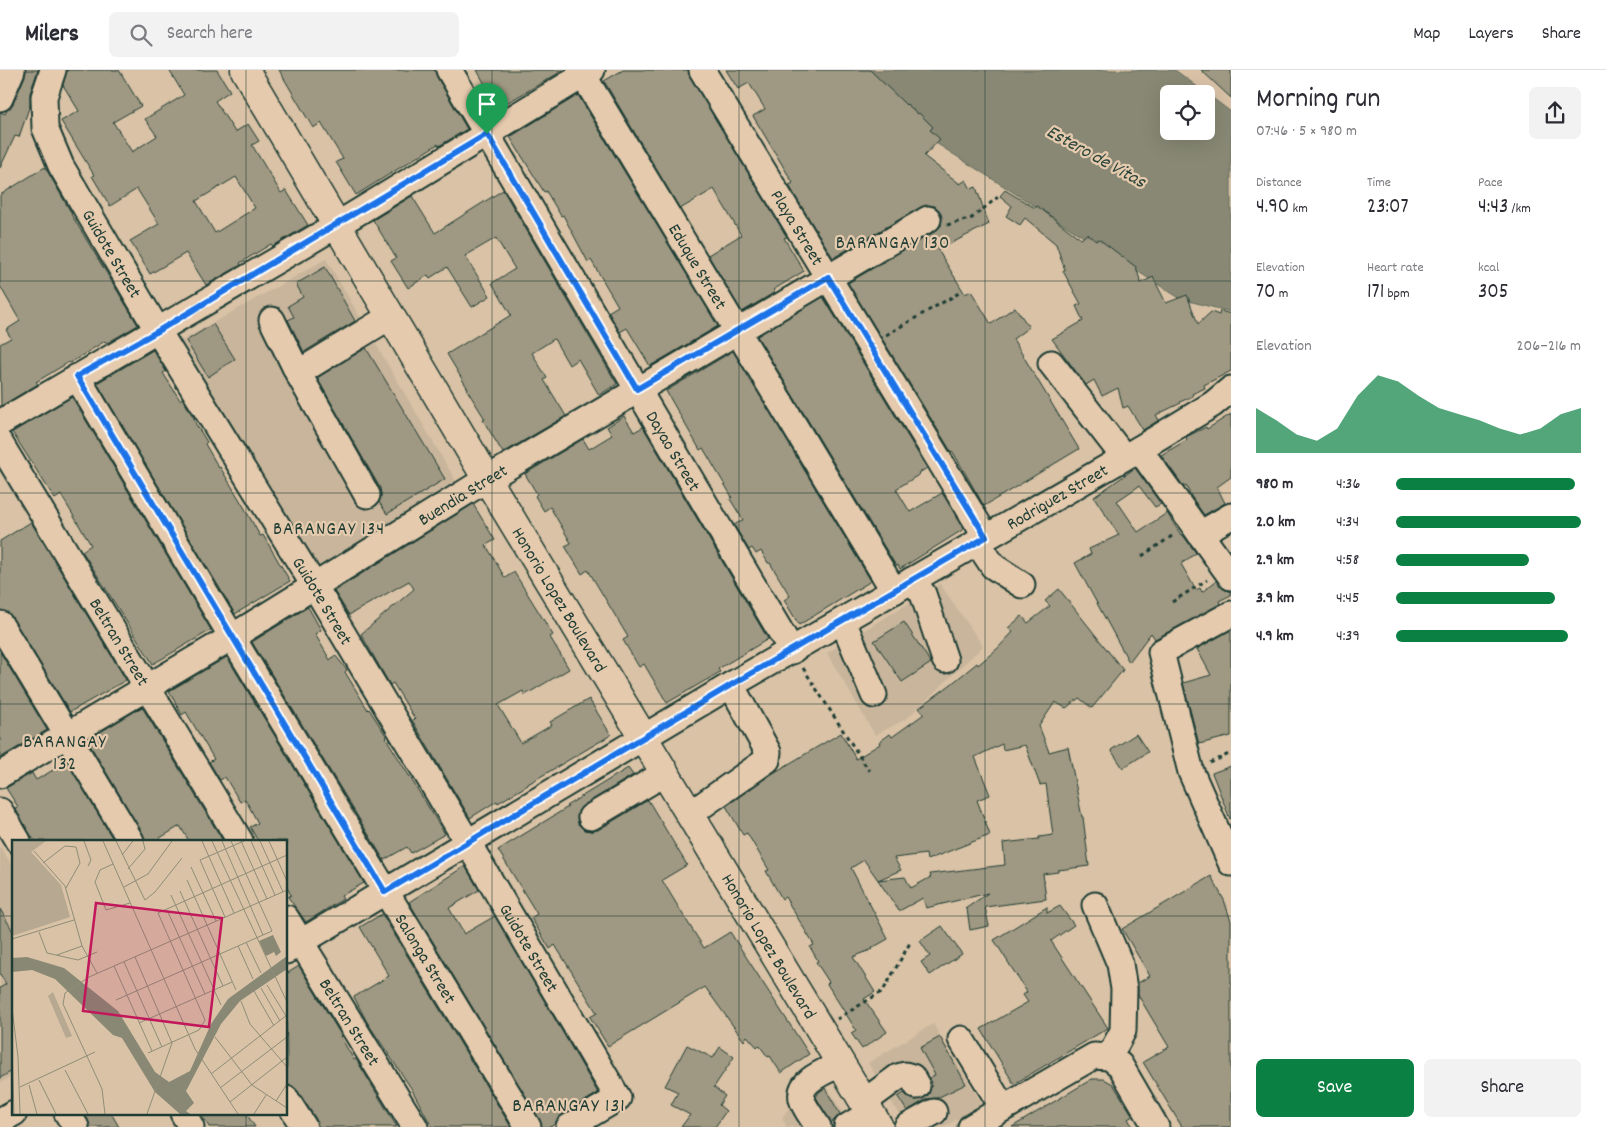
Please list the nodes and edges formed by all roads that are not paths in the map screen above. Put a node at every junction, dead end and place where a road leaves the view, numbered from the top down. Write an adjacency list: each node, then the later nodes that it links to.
1 (12, 70): 7 (street)
2 (53, 70): 15 (street, Guidote Street)
3 (245, 70): 10 (main road, Honorio Lopez Boulevard)
4 (449, 70): 8 (street, Dayao Street)
5 (702, 70): 11 (street, Playa Street)
6 (585, 72): 8 (street); 14 (street, Eduque Street)
7 (0, 98)
8 (487, 134): 10 (street); 19 (street, Dayao Street)
9 (928, 219): 11 (street, Buendia Street)
10 (337, 225): 12 (main road, Honorio Lopez Boulevard); 15 (street)
11 (828, 277): 14 (street, Buendia Street); 28 (street, Playa Street)
12 (391, 316): 17 (street); 24 (main road, Honorio Lopez Boulevard)
13 (272, 320): 17 (street)
14 (737, 330): 19 (street, Buendia Street); 31 (street, Eduque Street)
15 (158, 331): 18 (street); 32 (street, Guidote Street)
16 (1051, 364): 23 (street)
17 (298, 373): 25 (street)
18 (77, 376): 21 (street); 36 (street, Salonga Street)
19 (637, 389): 24 (street, Buendia Street); 37 (street, Dayao Street)
20 (1231, 389): 23 (street, Rodriguez Street)
21 (0, 423)
22 (0, 443): 40 (street, Beltran Street)
23 (1131, 453): 27 (street); 28 (street, Rodriguez Street)
24 (486, 479): 32 (street, Buendia Street); 43 (main road, Honorio Lopez Boulevard)
25 (367, 495)
26 (1231, 516): 27 (street)
27 (1196, 528): 29 (street)
28 (982, 540): 30 (street, Playa Street); 31 (street, Rodriguez Street)
29 (1228, 573)
30 (1022, 585)
31 (903, 586): 34 (street, Rodriguez Street); 38 (street, Eduque Street)
32 (315, 587): 36 (street, Buendia Street); 52 (street, Guidote Street)
33 (1231, 614): 53 (street)
34 (841, 622): 37 (street, Rodriguez Street); 41 (street)
35 (0, 624): 42 (street)
36 (232, 637): 40 (street, Buendia Street); 54 (street, Salonga Street)
37 (792, 651): 39 (street, Rodriguez Street)
38 (945, 660)
39 (731, 685): 43 (street, Rodriguez Street); 47 (street)
40 (148, 688): 42 (street, Buendia Street); 51 (street, Beltran Street)
41 (874, 695)
42 (67, 735): 45 (street, Buendia Street); 50 (street)
43 (644, 738): 44 (main road, Honorio Lopez Boulevard); 52 (street, Rodriguez Street)
44 (665, 773): 47 (main road, Honorio Lopez Boulevard); 48 (street)
45 (0, 775)
46 (0, 811): 49 (street)
47 (690, 814): 60 (main road, Honorio Lopez Boulevard)
48 (591, 817)
49 (17, 840)
50 (130, 840)
51 (239, 840)
52 (468, 842): 54 (street, Rodriguez Street); 74 (street, Guidote Street)
53 (1231, 863)
54 (385, 892): 57 (street, Rodriguez Street); 73 (street, Salonga Street)
55 (1095, 905): 59 (street)
56 (288, 925): 57 (street, Beltran Street)
57 (294, 946): 72 (street, Beltran Street)
58 (961, 1039): 63 (street)
59 (1109, 1057): 63 (street); 79 (street)
60 (840, 1064): 67 (main road, Honorio Lopez Boulevard); 75 (street)
61 (288, 1102): 71 (street)
62 (930, 1107): 67 (street); 77 (street)
63 (1003, 1108): 78 (street)
64 (12, 1114): 68 (street)
65 (68, 1114): 69 (street)
66 (184, 1114): 70 (street)
67 (871, 1114): 76 (street)
68 (0, 1121)
69 (76, 1127)
70 (191, 1127)
71 (304, 1127)
72 (414, 1127)
73 (528, 1127)
74 (569, 1127)
75 (818, 1127)
76 (847, 1127)
77 (907, 1127)
78 (971, 1127)
79 (1156, 1127)

